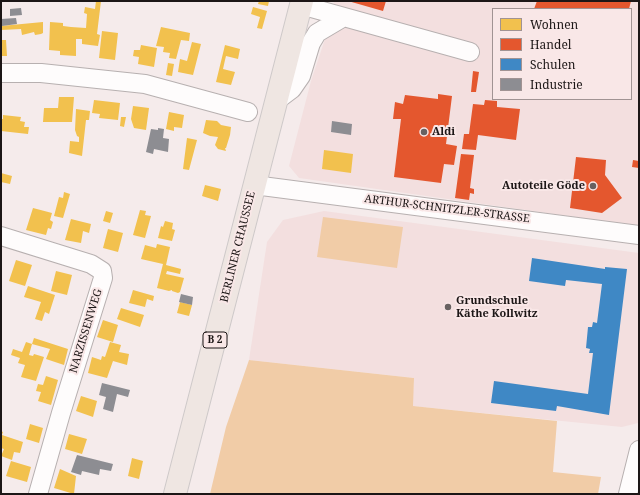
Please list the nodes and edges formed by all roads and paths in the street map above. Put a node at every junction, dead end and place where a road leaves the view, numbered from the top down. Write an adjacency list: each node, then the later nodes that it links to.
1 (301, 3): 2 (street); 5 (main road, BERLINER CHAUSSEE / B 2)
2 (344, 17): 3 (street); 5 (street)
3 (470, 52)
4 (1, 73): 6 (street)
5 (276, 101): 7 (main road, BERLINER CHAUSSEE / B 2)
6 (248, 112)
7 (254, 185): 8 (street, ARTHUR-SCHNITZLER-STRASSE); 12 (main road, BERLINER CHAUSSEE / B 2)
8 (639, 235)
9 (1, 236): 11 (street, NARZISSENWEG)
10 (639, 450): 13 (street)
11 (38, 494)
12 (175, 494)
13 (628, 494)

